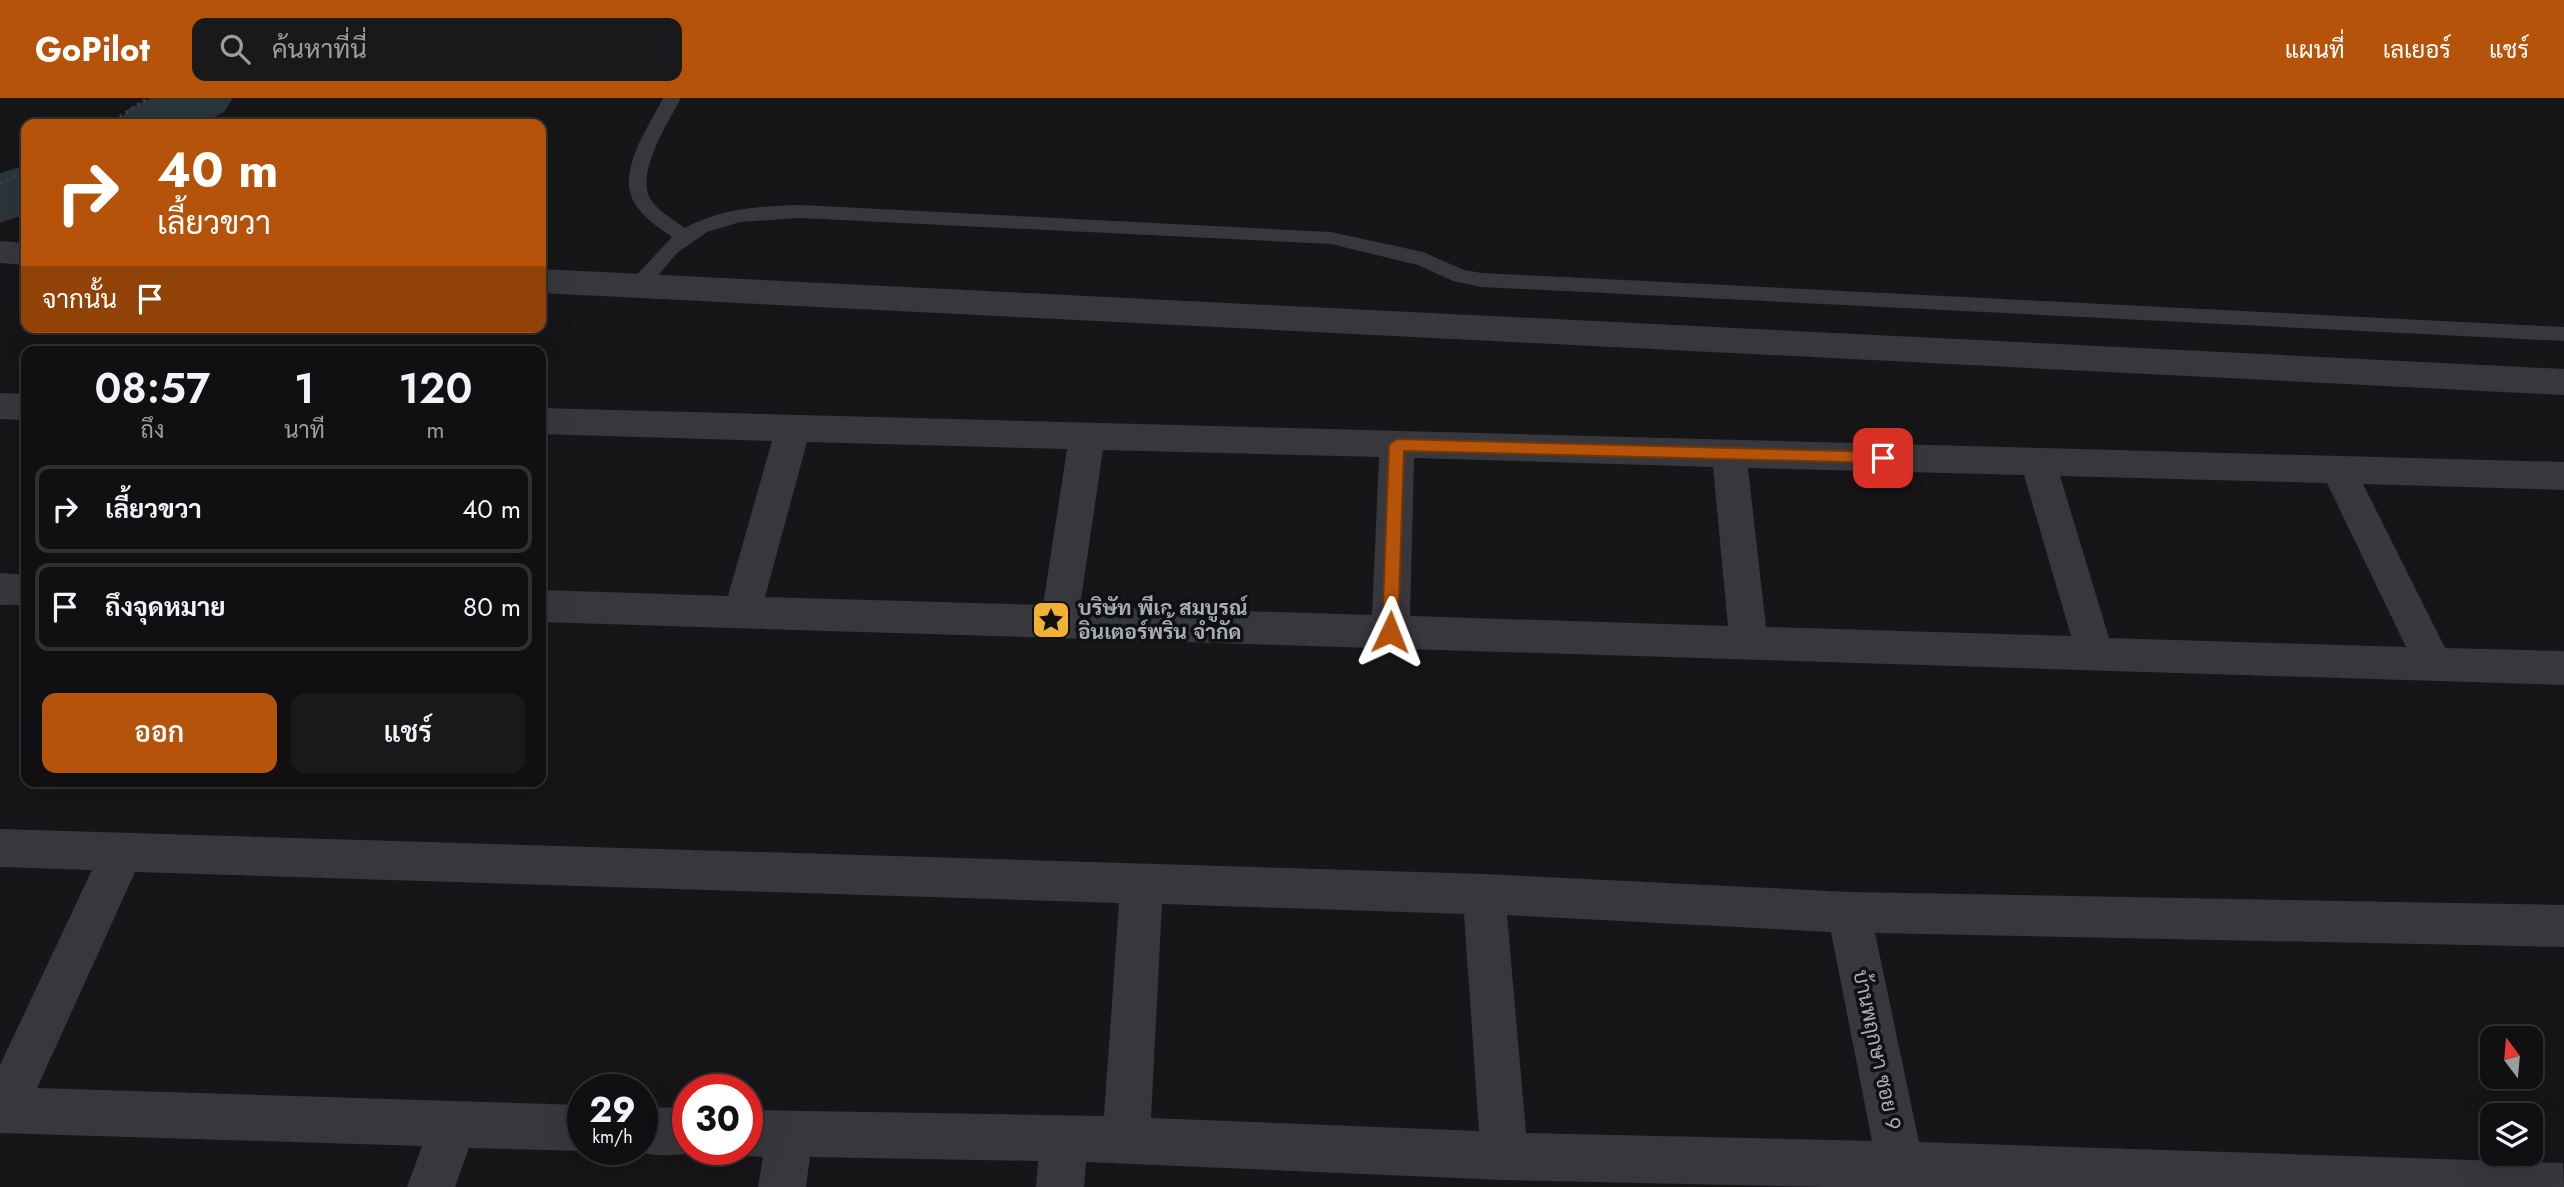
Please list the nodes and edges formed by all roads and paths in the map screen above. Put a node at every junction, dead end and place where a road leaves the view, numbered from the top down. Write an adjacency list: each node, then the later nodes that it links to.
1 (148, 98): 3 (path)
2 (672, 98): 6 (lane)
3 (116, 119)
4 (21, 173): 5 (path)
5 (0, 183)
6 (684, 237): 10 (lane); 11 (lane)
7 (0, 252): 8 (street)
8 (21, 254)
9 (546, 281): 10 (street)
10 (638, 286): 12 (street)
11 (2564, 334)
12 (2564, 382)
13 (0, 406): 14 (street)
14 (21, 407)
15 (546, 421): 16 (street)
16 (793, 428): 17 (street); 26 (street)
17 (1087, 436): 18 (street); 27 (street)
18 (1397, 445): 19 (street); 28 (street)
19 (1729, 454): 20 (street); 29 (street)
20 (2038, 462): 21 (street); 30 (street)
21 (2338, 470): 22 (street); 31 (street)
22 (2564, 476)
23 (0, 589): 24 (street)
24 (21, 590)
25 (546, 606): 26 (street)
26 (742, 612): 27 (street)
27 (1059, 622): 28 (street)
28 (1390, 632): 29 (street)
29 (1749, 643): 30 (street)
30 (2095, 654): 31 (street)
31 (2434, 664): 32 (street)
32 (2564, 668)
33 (0, 848): 34 (street)
34 (123, 851): 35 (street); 39 (street)
35 (1142, 883): 36 (street); 44 (street)
36 (1483, 894): 37 (street); 45 (street)
37 (1849, 912): 38 (street); 46 (street, บ้านพฤกษา ซอย 9)
38 (2564, 927)
39 (1, 1110): 40 (street)
40 (454, 1123): 41 (street); 48 (street)
41 (567, 1127)
42 (769, 1134): 43 (street); 49 (street)
43 (1064, 1138): 44 (street); 50 (street)
44 (1126, 1141): 45 (street)
45 (1504, 1156): 46 (street)
46 (1903, 1176): 47 (street)
47 (2315, 1183): 51 (street)
48 (431, 1187)
49 (782, 1187)
50 (1060, 1187)
51 (2563, 1187)

